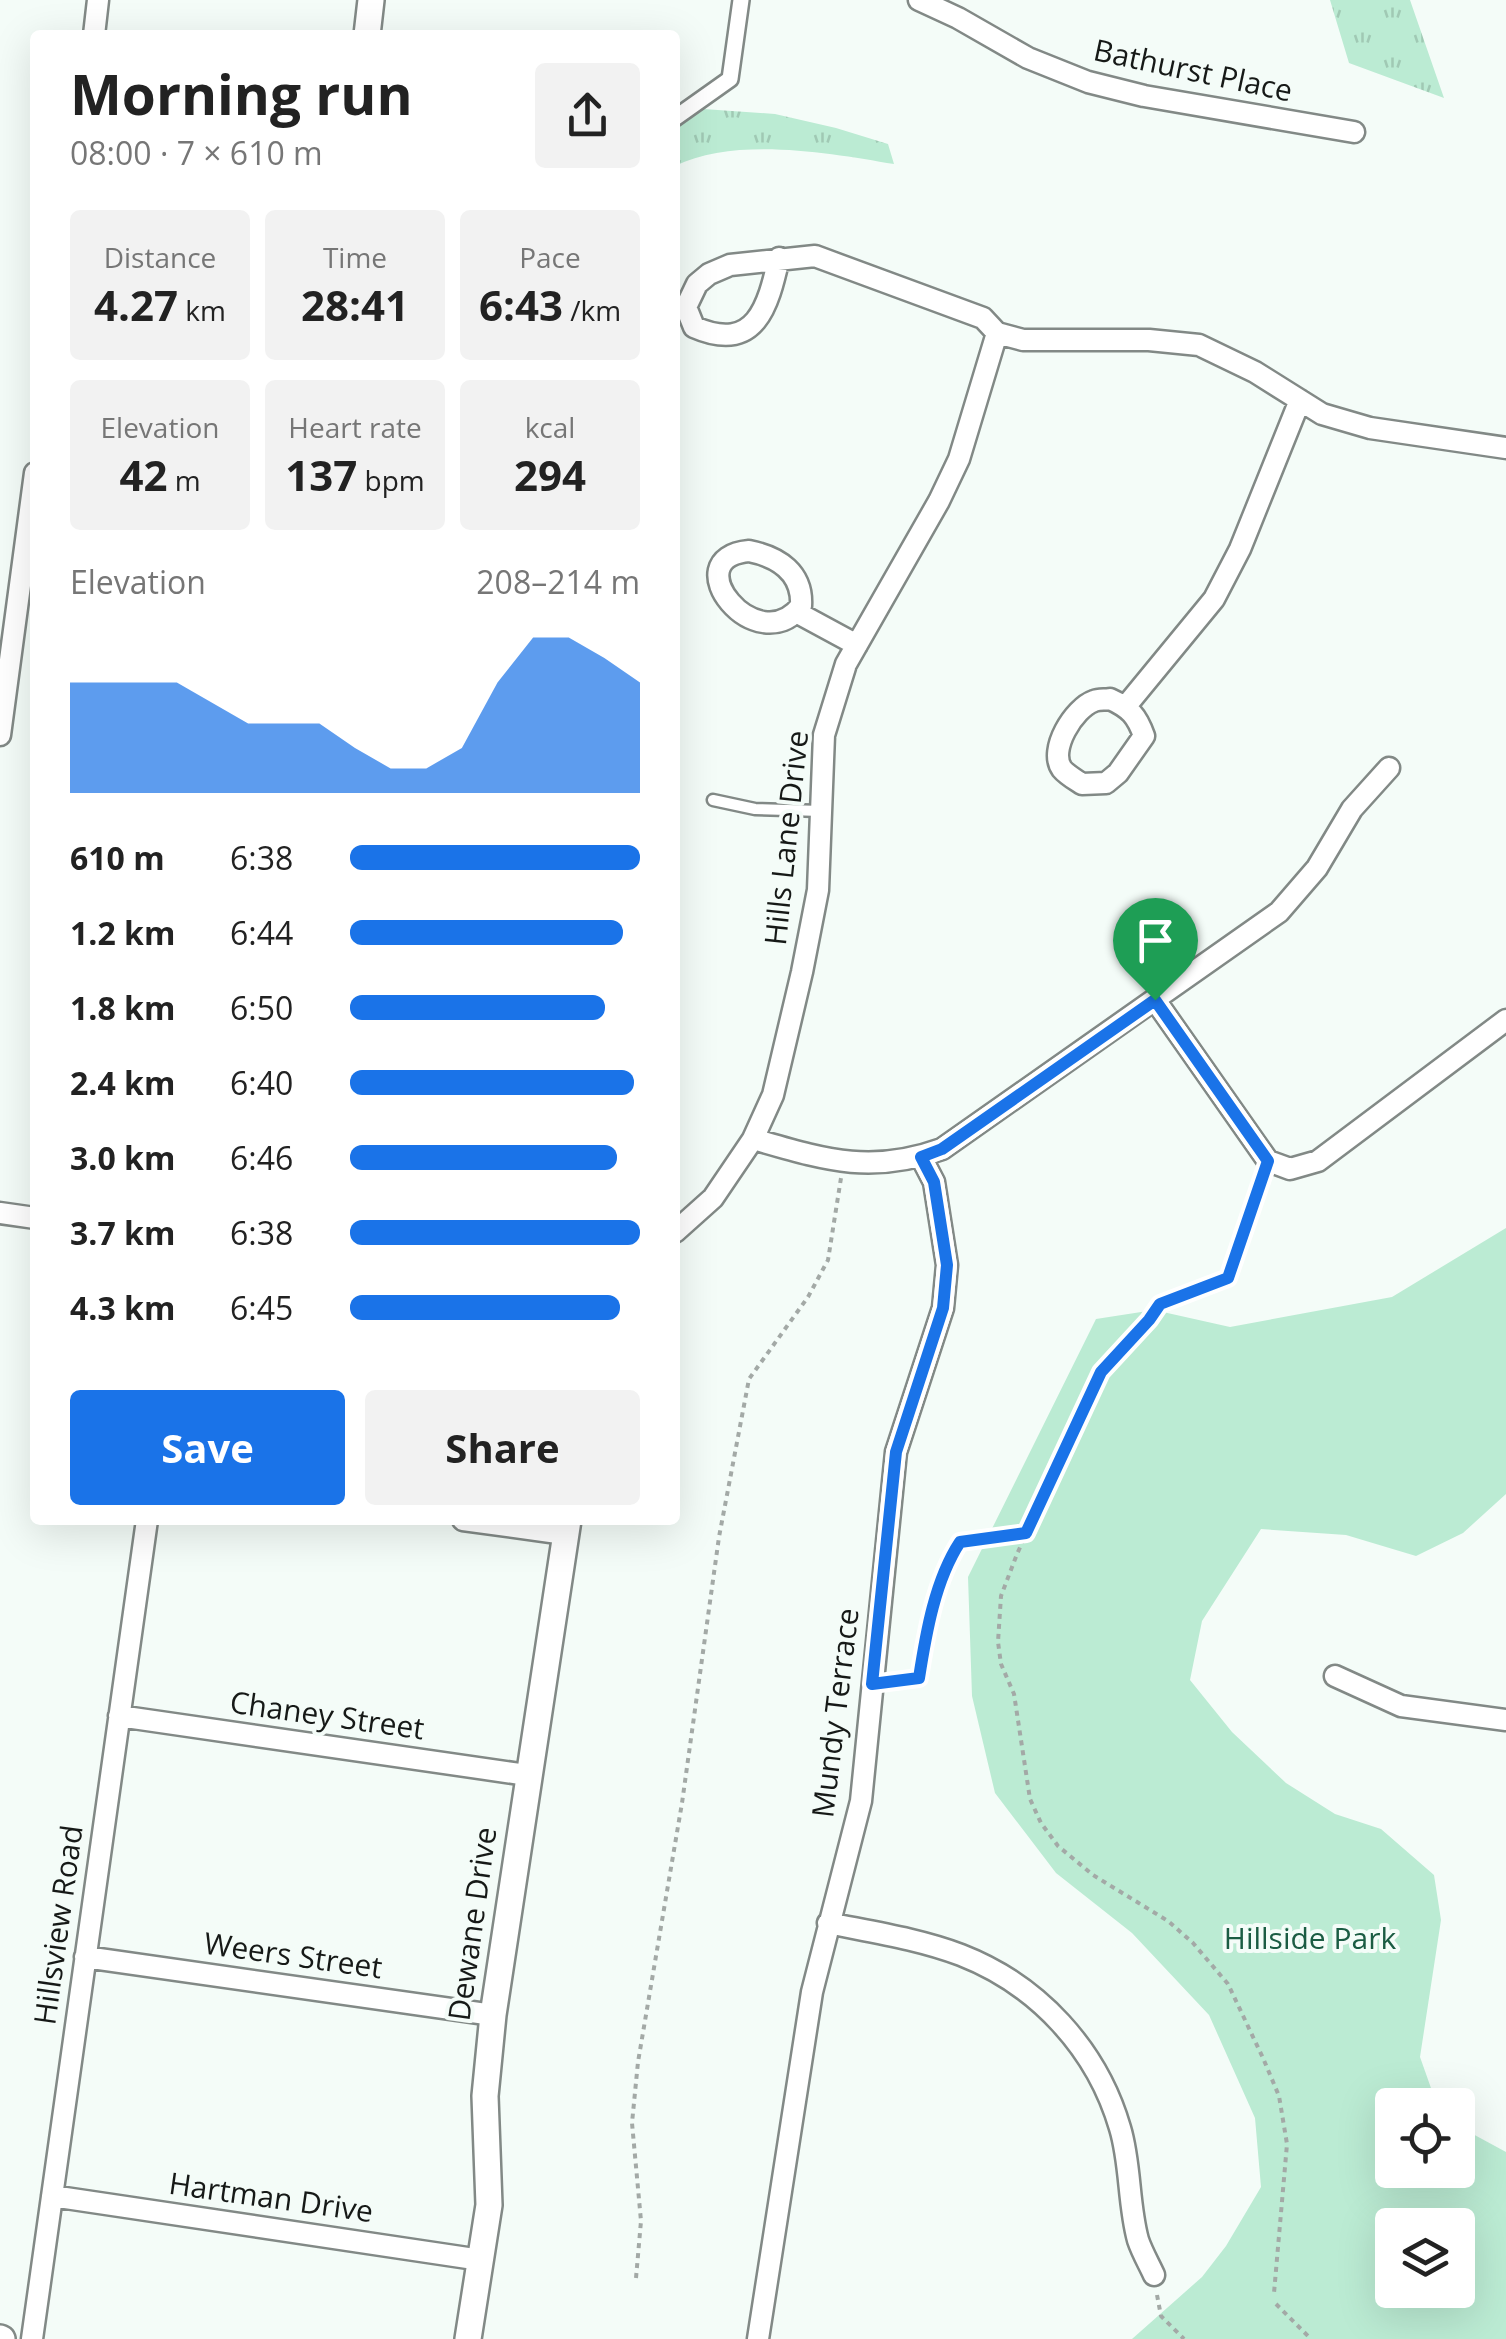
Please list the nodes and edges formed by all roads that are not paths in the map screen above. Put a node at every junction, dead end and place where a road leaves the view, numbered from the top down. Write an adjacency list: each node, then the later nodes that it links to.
1 (98, 0): 5 (street)
2 (371, 0): 6 (street)
3 (742, 0): 7 (street)
4 (919, 0): 8 (street, Bathurst Place)
5 (95, 30)
6 (368, 30)
7 (680, 114)
8 (1354, 132)
9 (779, 258): 9 (street); 10 (street)
10 (996, 333): 11 (street); 15 (street, Hills Lane Drive)
11 (1300, 400): 12 (street); 16 (street)
12 (1506, 448)
13 (30, 510): 17 (street)
14 (796, 612): 15 (street)
15 (857, 645): 20 (street, Hills Lane Drive)
16 (1126, 706): 16 (street)
17 (0, 735)
18 (1389, 768): 21 (street)
19 (713, 800): 20 (lane)
20 (820, 811): 23 (street, Hills Lane Drive)
21 (1155, 1000): 22 (street); 24 (street)
22 (1506, 1020)
23 (753, 1138): 24 (street); 27 (street, Hills Lane Drive)
24 (921, 1157): 35 (street, Mundy Terrace)
25 (0, 1213): 26 (street)
26 (30, 1217)
27 (680, 1228)
28 (146, 1525): 32 (street, Hillsview Road)
29 (537, 1525): 30 (street)
30 (566, 1527): 34 (street, Dewane Drive)
31 (1335, 1676): 33 (street)
32 (119, 1716): 34 (street, Chaney Street); 36 (street, Hillsview Road)
33 (1506, 1720)
34 (527, 1775): 37 (street, Dewane Drive)
35 (828, 1922): 40 (street); 43 (street, Mundy Terrace)
36 (85, 1957): 37 (street, Weers Street); 38 (street, Hillsview Road)
37 (493, 2015): 39 (street, Dewane Drive)
38 (52, 2196): 39 (street, Hartman Drive); 41 (street, Hillsview Road)
39 (481, 2260): 42 (street, Dewane Drive)
40 (1154, 2275)
41 (32, 2339)
42 (468, 2339)
43 (758, 2339)

